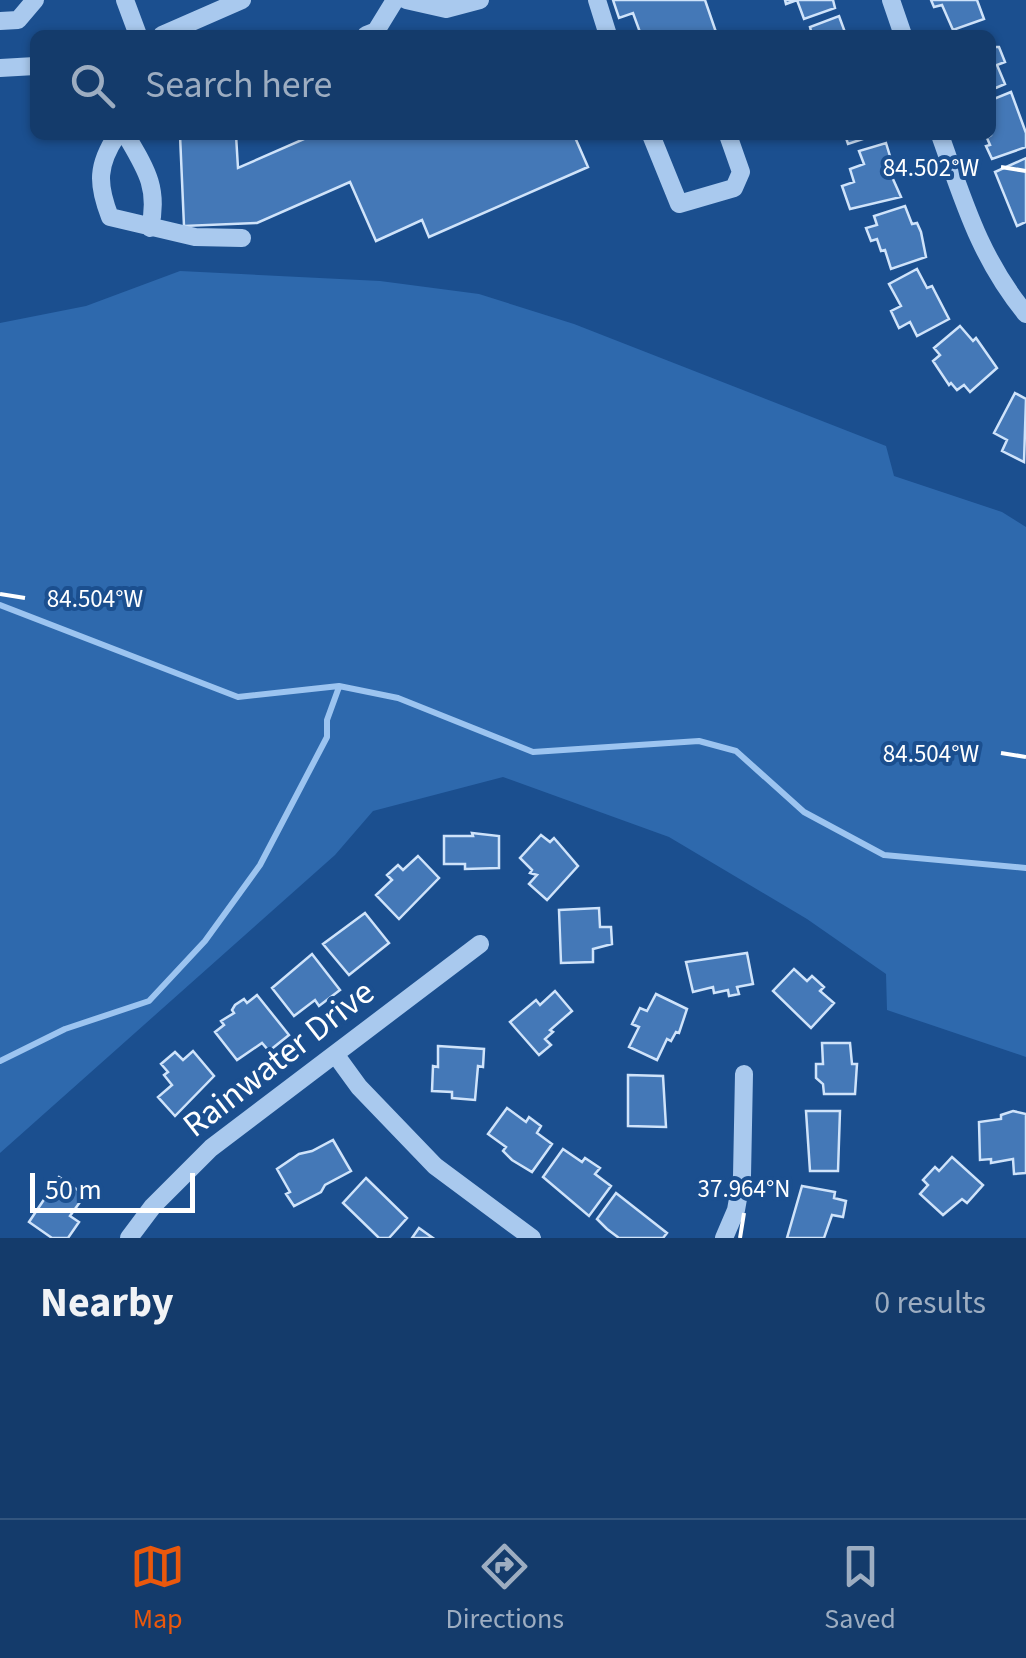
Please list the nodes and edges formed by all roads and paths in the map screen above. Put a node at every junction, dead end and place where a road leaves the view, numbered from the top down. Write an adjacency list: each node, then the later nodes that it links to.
1 (35, 0): 9 (street)
2 (126, 0): 10 (street)
3 (242, 0): 11 (street)
4 (395, 0): 12 (street)
5 (406, 0): 6 (street)
6 (480, 0)
7 (597, 0): 13 (street)
8 (891, 0): 14 (street)
9 (0, 21)
10 (136, 30)
11 (173, 30)
12 (377, 30)
13 (606, 30)
14 (902, 30)
15 (30, 66): 16 (street)
16 (0, 68)
17 (114, 140): 22 (street)
18 (129, 140): 22 (street)
19 (653, 140): 20 (street)
20 (730, 140)
21 (942, 140): 24 (street)
22 (150, 228): 23 (street)
23 (242, 238)
24 (1026, 314)
25 (480, 944): 26 (street, Rainwater Drive)
26 (335, 1054): 28 (street, Rainwater Drive); 29 (street)
27 (744, 1074): 30 (street)
28 (129, 1238)
29 (532, 1238)
30 (724, 1238)

